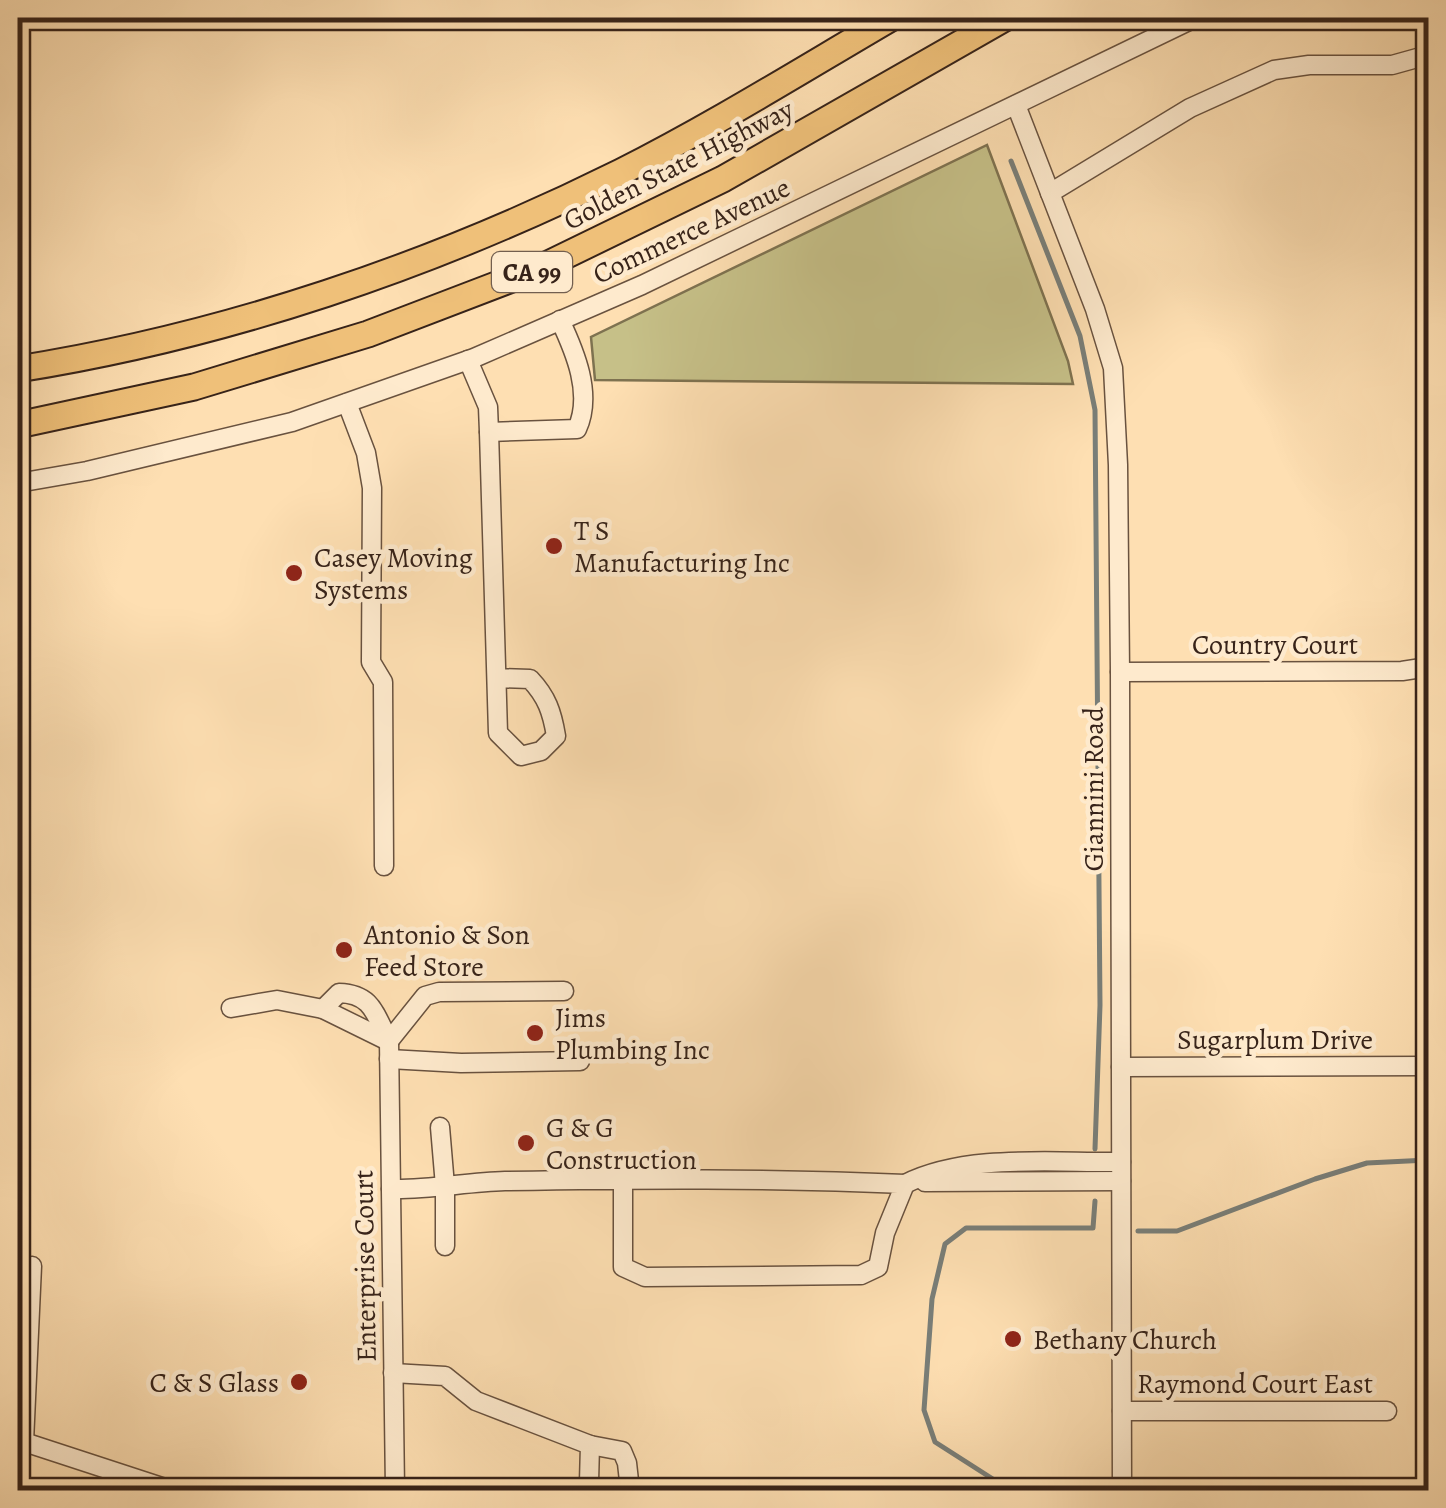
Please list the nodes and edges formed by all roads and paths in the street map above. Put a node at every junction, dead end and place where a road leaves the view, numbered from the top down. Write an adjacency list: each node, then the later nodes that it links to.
1 (891, 18): 9 (highway, Golden State Highway / CA 99)
2 (1005, 18): 11 (highway, Golden State Highway / CA 99)
3 (1195, 18): 5 (street, Commerce Avenue)
4 (1428, 55): 6 (street)
5 (1016, 105): 6 (street, Giannini Road); 7 (street, Commerce Avenue)
6 (1050, 193): 15 (street, Giannini Road)
7 (560, 320): 8 (street, Commerce Avenue); 12 (street)
8 (468, 360): 10 (street, Commerce Avenue); 12 (street)
9 (18, 370)
10 (347, 403): 13 (street, Commerce Avenue); 17 (street)
11 (18, 425)
12 (489, 432): 16 (street)
13 (18, 484)
14 (1428, 667): 15 (street, Country Court)
15 (1120, 672): 24 (street, Giannini Road)
16 (497, 678): 16 (street)
17 (384, 866)
18 (564, 991): 21 (street)
19 (231, 1008): 20 (street)
20 (324, 1009): 21 (street); 21 (street)
21 (389, 1050): 22 (street); 30 (street, Enterprise Court)
22 (580, 1061)
23 (1428, 1066): 24 (street, Sugarplum Drive)
24 (1121, 1067): 26 (street, Giannini Road)
25 (440, 1126): 29 (street)
26 (1121, 1171): 28 (street); 35 (street, Giannini Road)
27 (624, 1180): 28 (street); 28 (street); 29 (street)
28 (905, 1184)
29 (445, 1186): 30 (street); 31 (street)
30 (391, 1189): 33 (street, Enterprise Court)
31 (445, 1246)
32 (32, 1266): 36 (street)
33 (393, 1373): 37 (street); 39 (street, Enterprise Court)
34 (1388, 1410): 35 (street, Raymond Court East)
35 (1122, 1411): 44 (street, Giannini Road)
36 (21, 1441): 38 (street)
37 (590, 1445): 40 (street); 41 (street)
38 (171, 1490)
39 (395, 1490)
40 (586, 1490)
41 (630, 1490)
42 (702, 1490): 43 (street)
43 (738, 1490)
44 (1122, 1490)

